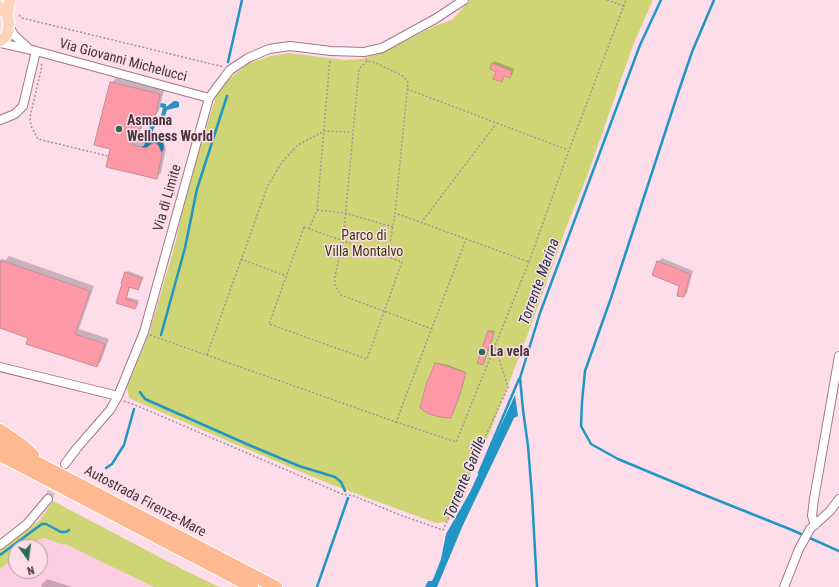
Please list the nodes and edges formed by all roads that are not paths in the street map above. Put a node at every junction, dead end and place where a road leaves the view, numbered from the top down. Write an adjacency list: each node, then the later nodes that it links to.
1 (10, 0): 3 (main road)
2 (464, 0): 7 (street, Via di Limite)
3 (4, 10): 4 (main road)
4 (9, 26): 5 (main road); 6 (street, Via Giovanni Michelucci)
5 (0, 42): 6 (street, Via Giovanni Michelucci)
6 (36, 51): 7 (street, Via Giovanni Michelucci); 8 (street)
7 (209, 98): 11 (street, Via di Limite)
8 (0, 120)
9 (839, 356): 19 (street)
10 (0, 367): 11 (street)
11 (118, 396): 15 (street, Via di Limite)
12 (0, 430): 16 (highway)
13 (0, 443): 16 (highway, Autostrada Firenze-Mare)
14 (0, 455): 21 (highway, Autostrada Firenze-Mare)
15 (65, 464)
16 (46, 467): 22 (highway, Autostrada Firenze-Mare)
17 (48, 499): 20 (street)
18 (839, 499): 19 (street)
19 (812, 527): 23 (street)
20 (0, 545)
21 (252, 587)
22 (276, 587)
23 (784, 587)

